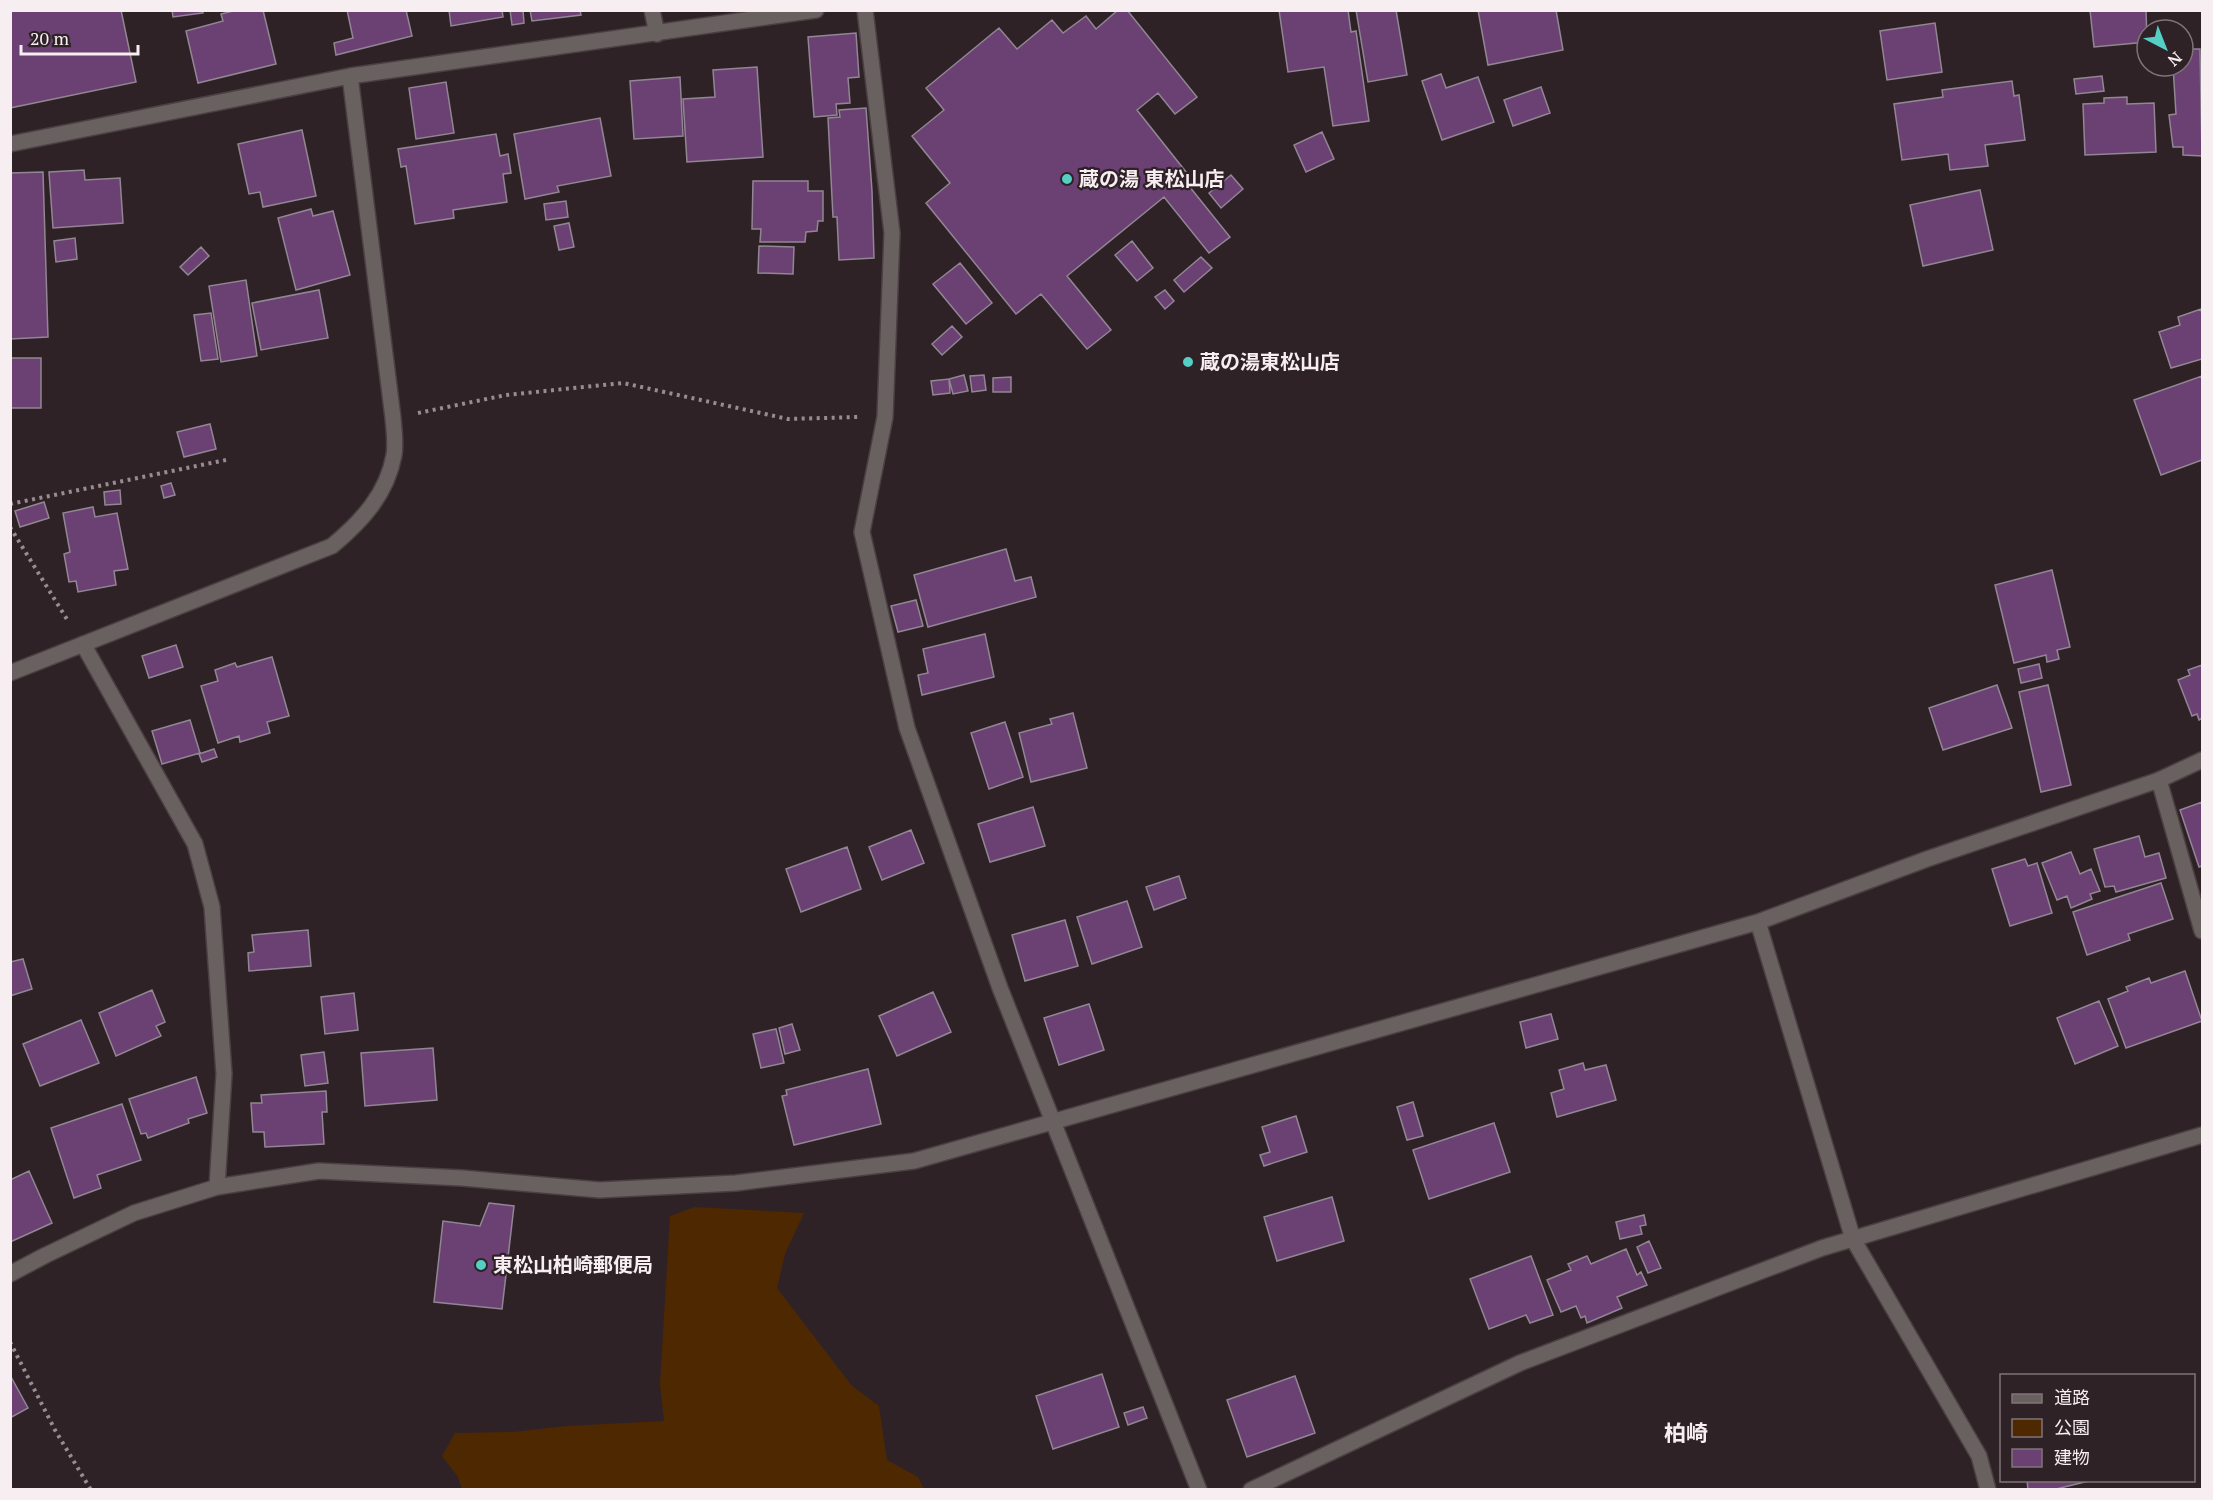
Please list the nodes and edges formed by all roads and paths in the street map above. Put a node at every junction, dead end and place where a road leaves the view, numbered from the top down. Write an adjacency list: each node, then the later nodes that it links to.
1 (652, 10): 4 (street)
2 (816, 10): 4 (street)
3 (865, 10): 7 (street)
4 (657, 34): 5 (street)
5 (350, 76): 6 (street); 8 (street)
6 (10, 144)
7 (885, 417): 8 (path); 18 (street)
8 (393, 418): 12 (street)
9 (226, 460): 10 (path)
10 (10, 504)
11 (10, 527): 12 (path)
12 (83, 644): 13 (street); 20 (street)
13 (10, 673)
14 (2202, 760): 15 (street)
15 (2159, 780): 16 (street); 17 (street)
16 (1758, 922): 18 (street); 21 (street)
17 (2202, 931)
18 (1054, 1121): 20 (street); 25 (street)
19 (2202, 1135): 21 (street)
20 (217, 1187): 22 (street)
21 (1853, 1239): 26 (street); 27 (street)
22 (10, 1274)
23 (10, 1341): 24 (path)
24 (91, 1490)
25 (1199, 1490)
26 (1251, 1490)
27 (1988, 1490)

